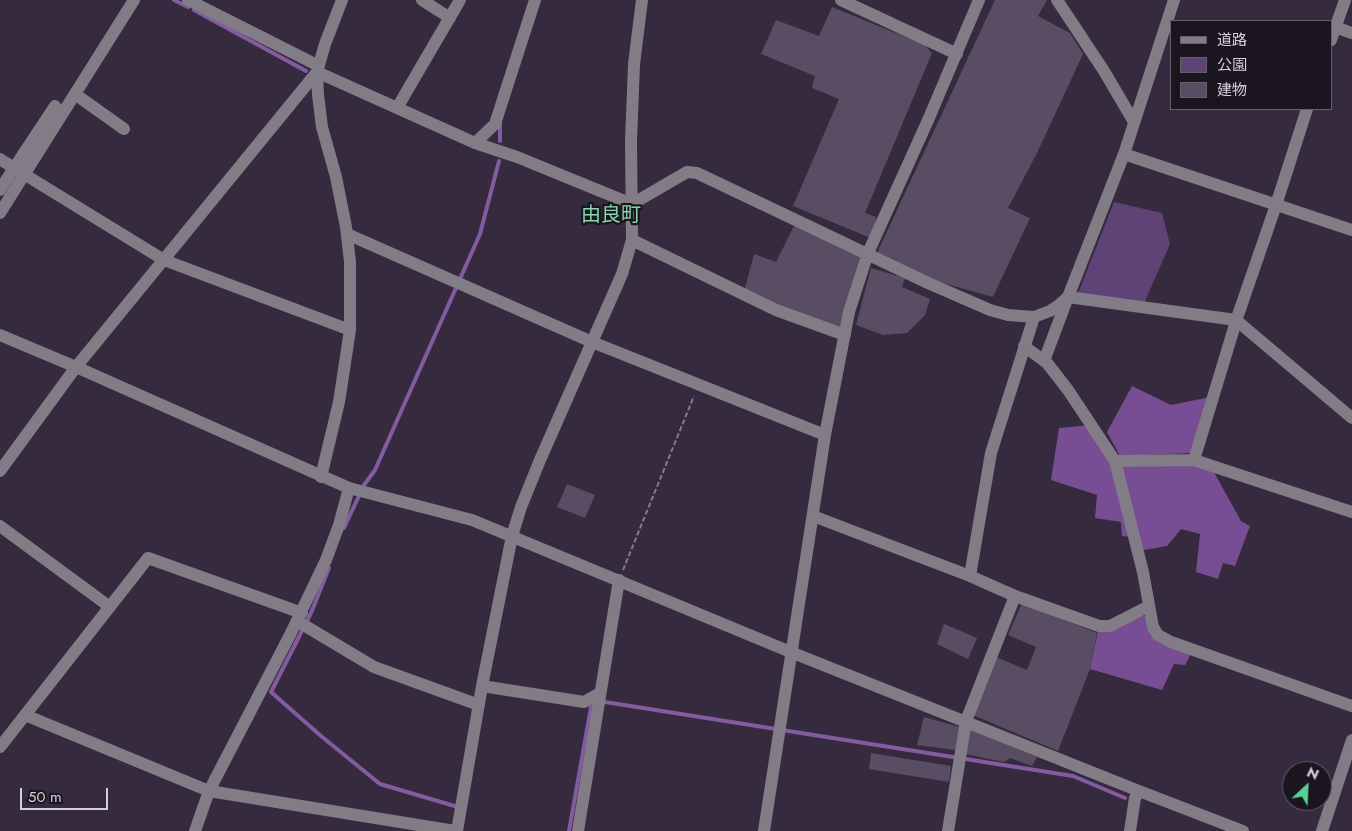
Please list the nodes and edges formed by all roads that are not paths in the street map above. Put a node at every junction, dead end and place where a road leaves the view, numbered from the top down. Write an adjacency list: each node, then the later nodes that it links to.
1 (134, 0): 19 (street)
2 (188, 0): 18 (street)
3 (342, 0): 18 (street)
4 (422, 0): 13 (street)
5 (460, 0): 13 (street)
6 (535, 0): 25 (street)
7 (642, 0): 30 (street)
8 (841, 0): 17 (street)
9 (979, 0): 17 (street)
10 (1057, 0): 23 (street)
11 (1174, 0): 23 (street)
12 (1345, 0): 14 (street)
13 (450, 18): 21 (street)
14 (1335, 27): 15 (street); 16 (street)
15 (1352, 33)
16 (1332, 37)
17 (956, 54): 36 (street)
18 (318, 69): 21 (street); 34 (street); 37 (street)
19 (74, 94): 24 (street); 28 (street)
20 (54, 106): 28 (street)
21 (397, 108): 25 (street)
22 (1307, 110): 31 (street)
23 (1134, 122): 26 (street)
24 (124, 129)
25 (475, 143): 30 (street)
26 (1124, 154): 31 (street); 38 (street)
27 (0, 159): 28 (street)
28 (19, 171): 29 (street); 32 (street); 37 (street)
29 (0, 190)
30 (632, 204): 35 (street); 36 (street)
31 (1276, 205): 33 (street); 40 (street)
32 (0, 213)
33 (1352, 230)
34 (347, 234): 41 (street); 44 (street)
35 (632, 240): 43 (street); 44 (street)
36 (868, 253): 39 (street); 43 (street)
37 (164, 260): 41 (street); 47 (street)
38 (1068, 297): 39 (street); 40 (street); 46 (street)
39 (1034, 316): 45 (street)
40 (1236, 320): 48 (street); 50 (street)
41 (350, 330): 53 (street)
42 (0, 335): 47 (street)
43 (845, 335): 49 (street)
44 (592, 342): 49 (street); 58 (street)
45 (1024, 346): 46 (street); 59 (street)
46 (1044, 361): 51 (street)
47 (76, 367): 52 (street); 53 (street)
48 (1352, 418)
49 (826, 435): 56 (street)
50 (1194, 460): 51 (street); 55 (street)
51 (1115, 461): 62 (street)
52 (0, 471)
53 (321, 477): 54 (street)
54 (349, 488): 58 (street); 64 (street)
55 (1352, 512)
56 (813, 516): 59 (street); 65 (street)
57 (0, 526): 63 (street)
58 (512, 536): 60 (street); 66 (street)
59 (970, 576): 61 (street)
60 (619, 580): 65 (street); 67 (street)
61 (1015, 596): 62 (street); 71 (street)
62 (1149, 606): 69 (street)
63 (110, 607): 64 (street); 70 (street)
64 (299, 617): 68 (street); 74 (street)
65 (793, 653): 71 (street); 79 (street)
66 (482, 686): 67 (street); 68 (street)
67 (600, 692): 78 (street)
68 (479, 705): 77 (street)
69 (1352, 706)
70 (25, 715): 73 (street); 74 (street)
71 (966, 721): 75 (street); 80 (street)
72 (1352, 740): 83 (street)
73 (0, 747)
74 (209, 791): 76 (street); 77 (street)
75 (1139, 791): 81 (street); 82 (street)
76 (196, 831)
77 (456, 831)
78 (578, 831)
79 (764, 831)
80 (948, 831)
81 (1130, 831)
82 (1243, 831)
83 (1322, 831)

